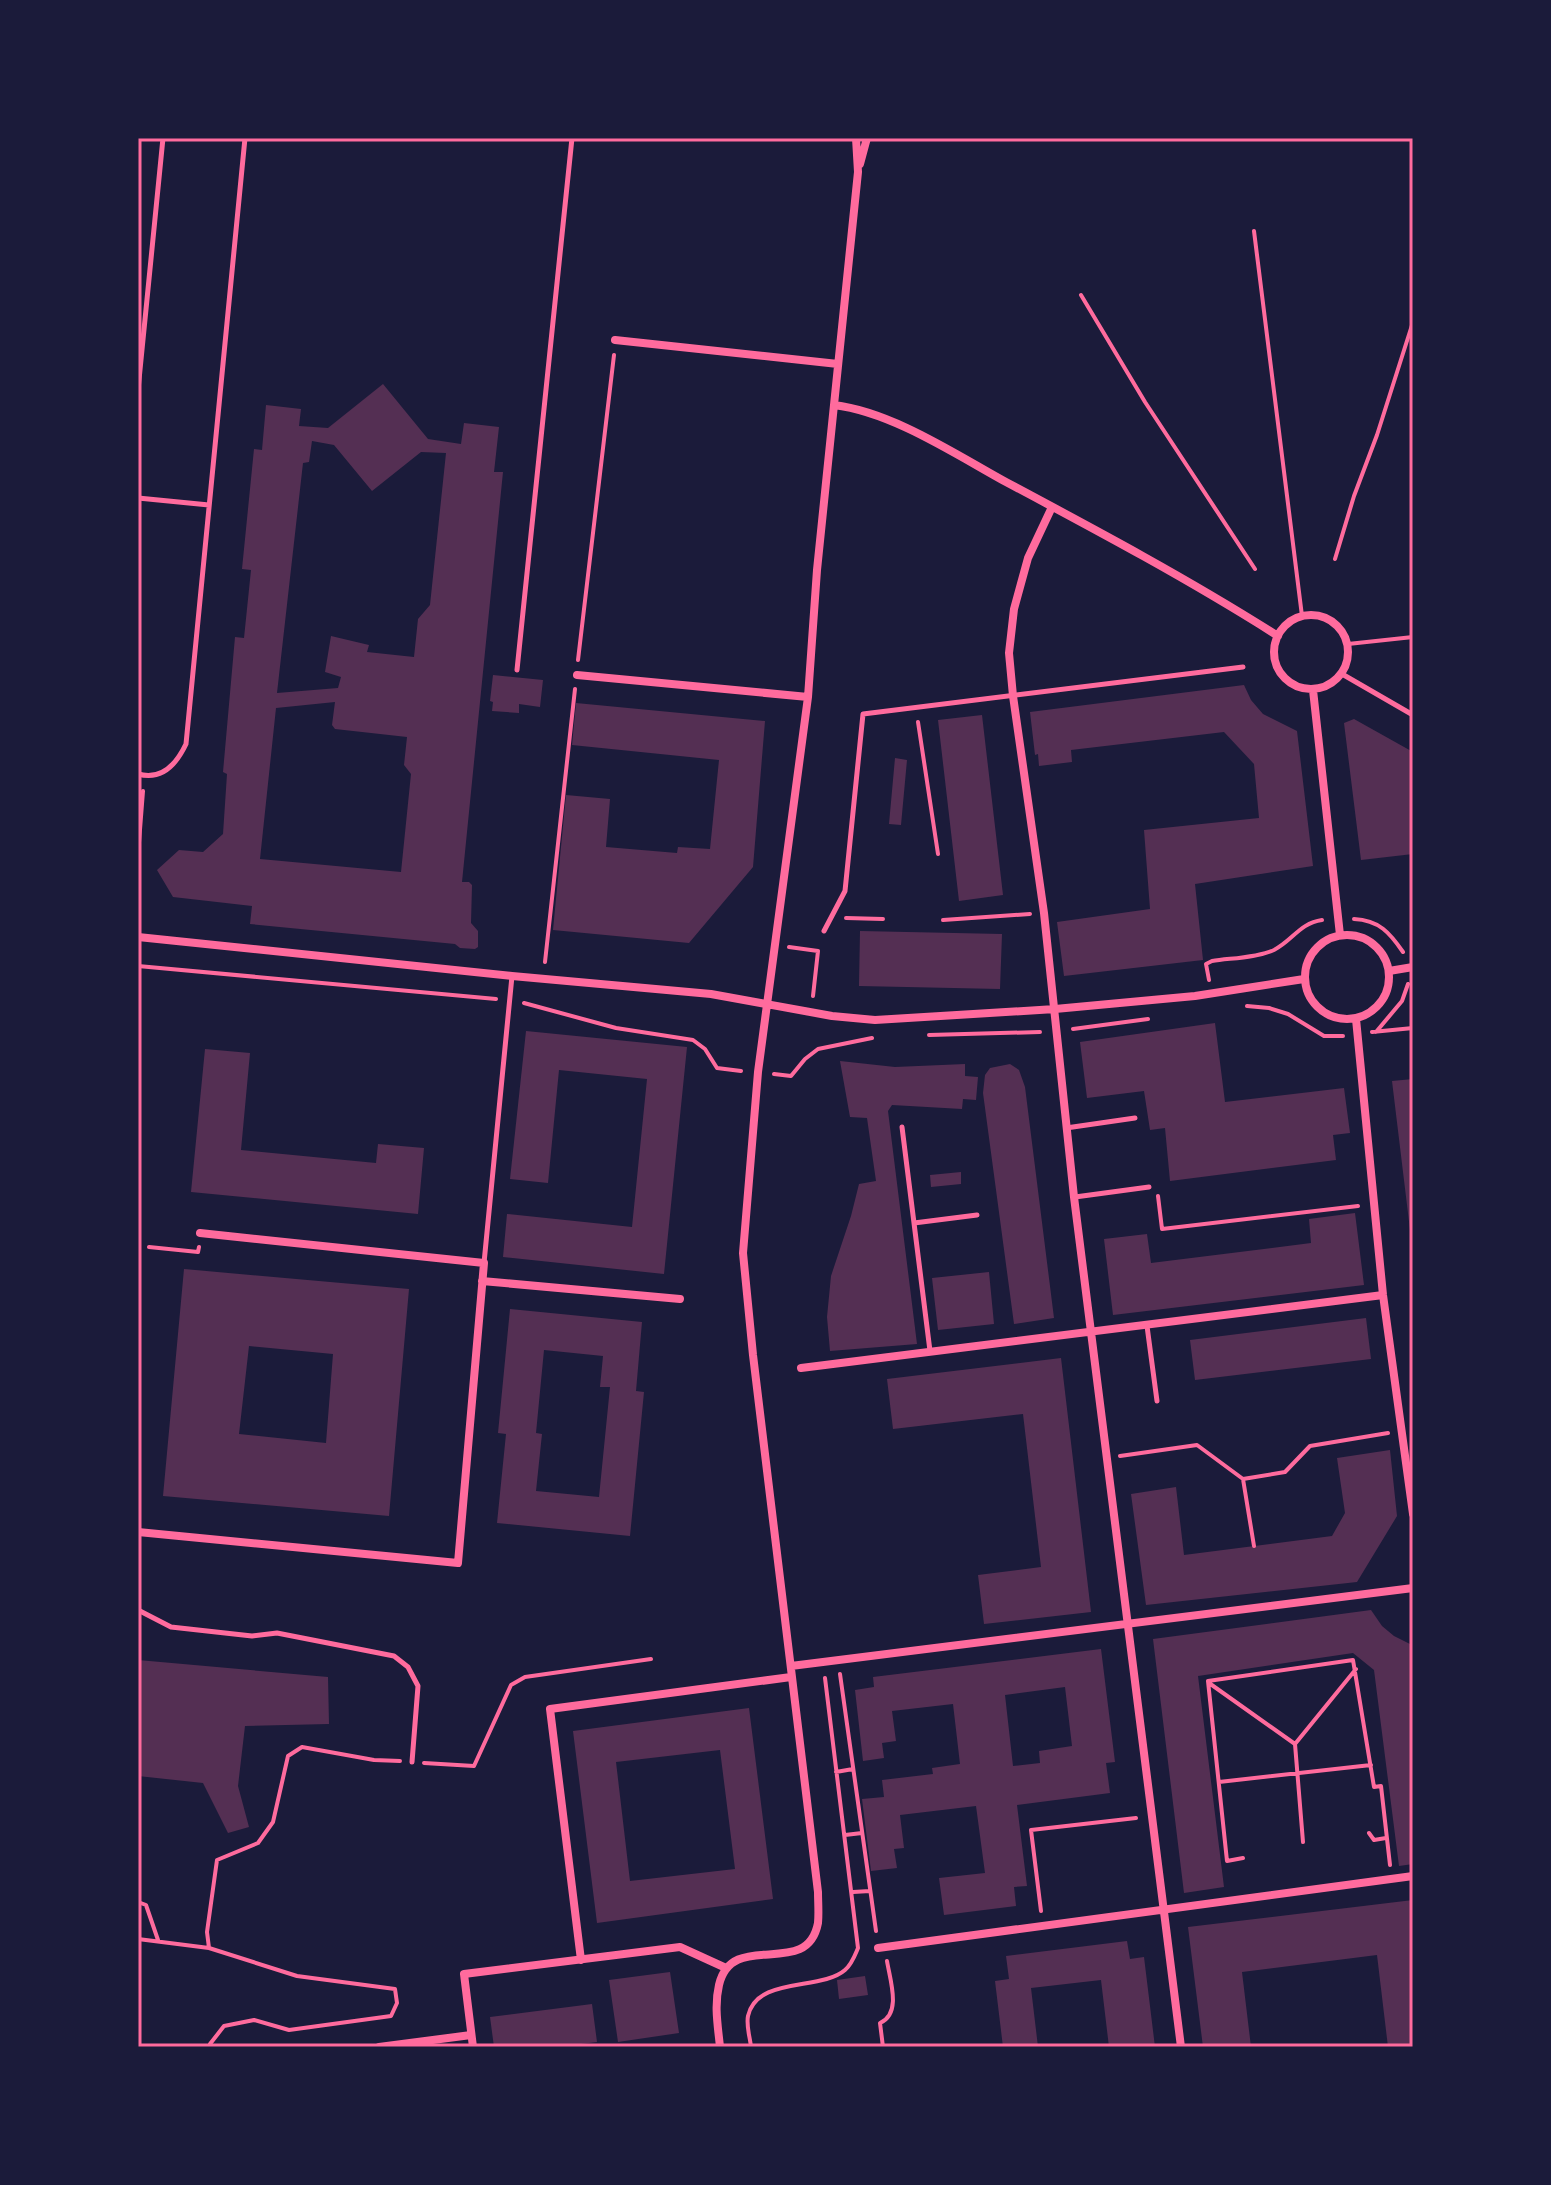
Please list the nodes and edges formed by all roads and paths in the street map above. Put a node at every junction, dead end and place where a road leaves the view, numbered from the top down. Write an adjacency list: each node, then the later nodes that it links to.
1 (163, 138): 12 (lane)
2 (245, 138): 15 (lane)
3 (572, 138): 24 (lane)
4 (856, 138): 6 (street)
5 (867, 138): 6 (street)
6 (858, 172): 11 (street)
7 (1254, 231): 19 (path)
8 (1081, 295): 18 (path)
9 (1413, 322): 17 (path)
10 (615, 340): 11 (street)
11 (838, 364): 13 (street)
12 (138, 390)
13 (834, 405): 16 (street); 29 (street)
14 (138, 498): 15 (lane)
15 (209, 505): 32 (lane)
16 (1052, 507): 20 (street); 28 (street)
17 (1335, 559)
18 (1255, 569)
19 (1302, 616): 20 (street); 22 (street)
20 (1278, 636): 27 (street)
21 (1413, 637): 22 (path)
22 (1348, 644): 25 (street)
23 (1243, 667): 28 (lane)
24 (517, 670)
25 (1342, 674): 27 (street); 31 (lane)
26 (577, 675): 29 (street)
27 (1313, 690): 40 (street)
28 (1013, 696): 30 (lane); 35 (street)
29 (808, 697): 42 (street)
30 (915, 708): 33 (path); 36 (lane)
31 (1413, 715)
32 (141, 775): 34 (path)
33 (938, 854)
34 (138, 855)
35 (1044, 913): 38 (path); 50 (street)
36 (832, 917): 37 (path); 39 (lane)
37 (883, 919)
38 (943, 920)
39 (824, 931)
40 (1340, 935): 45 (street); 47 (street)
41 (138, 937): 46 (street)
42 (774, 945): 49 (street); 51 (path)
43 (138, 966): 48 (path)
44 (1413, 967): 45 (street)
45 (1389, 971): 53 (street)
46 (512, 976): 48 (lane); 49 (street)
47 (1304, 979): 50 (street); 53 (street)
48 (511, 1000): 59 (path); 70 (lane)
49 (767, 1004): 51 (street); 59 (street)
50 (1055, 1009): 51 (street); 55 (street)
51 (811, 1013)
52 (1151, 1019): 55 (path)
53 (1356, 1019): 56 (street)
54 (1413, 1028): 56 (path)
55 (1057, 1031): 57 (path); 62 (street)
56 (1357, 1035): 65 (street)
57 (921, 1036)
58 (875, 1037): 59 (path)
59 (758, 1072): 90 (street)
60 (1135, 1118): 62 (lane)
61 (902, 1127): 67 (lane)
62 (1066, 1128): 64 (street)
63 (1149, 1187): 64 (lane); 65 (path)
64 (1074, 1197): 75 (street)
65 (1373, 1204): 72 (street)
66 (977, 1215): 67 (lane)
67 (914, 1223): 76 (lane)
68 (200, 1233): 69 (path); 70 (street)
69 (149, 1247)
70 (484, 1263): 71 (street)
71 (482, 1281): 73 (street); 83 (street)
72 (1383, 1295): 74 (street); 79 (street)
73 (680, 1299)
74 (1147, 1326): 75 (street); 78 (lane)
75 (1091, 1332): 76 (street); 80 (street)
76 (930, 1352): 77 (street)
77 (801, 1368)
78 (1157, 1401)
79 (1402, 1431): 81 (path); 82 (street)
80 (1106, 1458): 81 (path); 87 (street)
81 (1243, 1479): 84 (path)
82 (1413, 1514)
83 (138, 1532)
84 (1254, 1546)
85 (1413, 1588): 87 (street)
86 (138, 1610): 95 (lane)
87 (1126, 1623): 89 (street); 101 (street)
88 (651, 1659): 95 (path)
89 (838, 1660): 90 (street); 97 (path)
90 (791, 1666): 92 (street)
91 (1356, 1669): 93 (path); 94 (path); 96 (path)
92 (791, 1677): 119 (street); 120 (street)
93 (1208, 1681): 94 (path); 100 (path)
94 (1295, 1744): 99 (path)
95 (412, 1762): 117 (path)
96 (1371, 1765): 99 (path); 105 (path)
97 (853, 1769): 98 (path); 102 (path)
98 (836, 1772)
99 (1298, 1774): 100 (path); 106 (path)
100 (1219, 1782): 107 (path)
101 (1150, 1816): 113 (street); 114 (path)
102 (862, 1833): 104 (path); 110 (path)
103 (1369, 1833): 105 (path)
104 (845, 1835)
105 (1386, 1838): 109 (path)
106 (1303, 1842)
107 (1243, 1858)
108 (1413, 1876): 109 (street)
109 (1391, 1879): 113 (street)
110 (870, 1891): 111 (path); 118 (path)
111 (852, 1892)
112 (138, 1902): 116 (path)
113 (1162, 1910): 114 (street); 127 (street)
114 (1043, 1925): 118 (street)
115 (138, 1939): 116 (path)
116 (159, 1941): 117 (path)
117 (209, 1948): 122 (path)
118 (882, 1948): 126 (path)
119 (581, 1960): 120 (street); 121 (street)
120 (726, 1968): 125 (street)
121 (471, 2035): 123 (street); 124 (street)
122 (210, 2047)
123 (379, 2047)
124 (473, 2047)
125 (720, 2047)
126 (883, 2047)
127 (1181, 2047)

